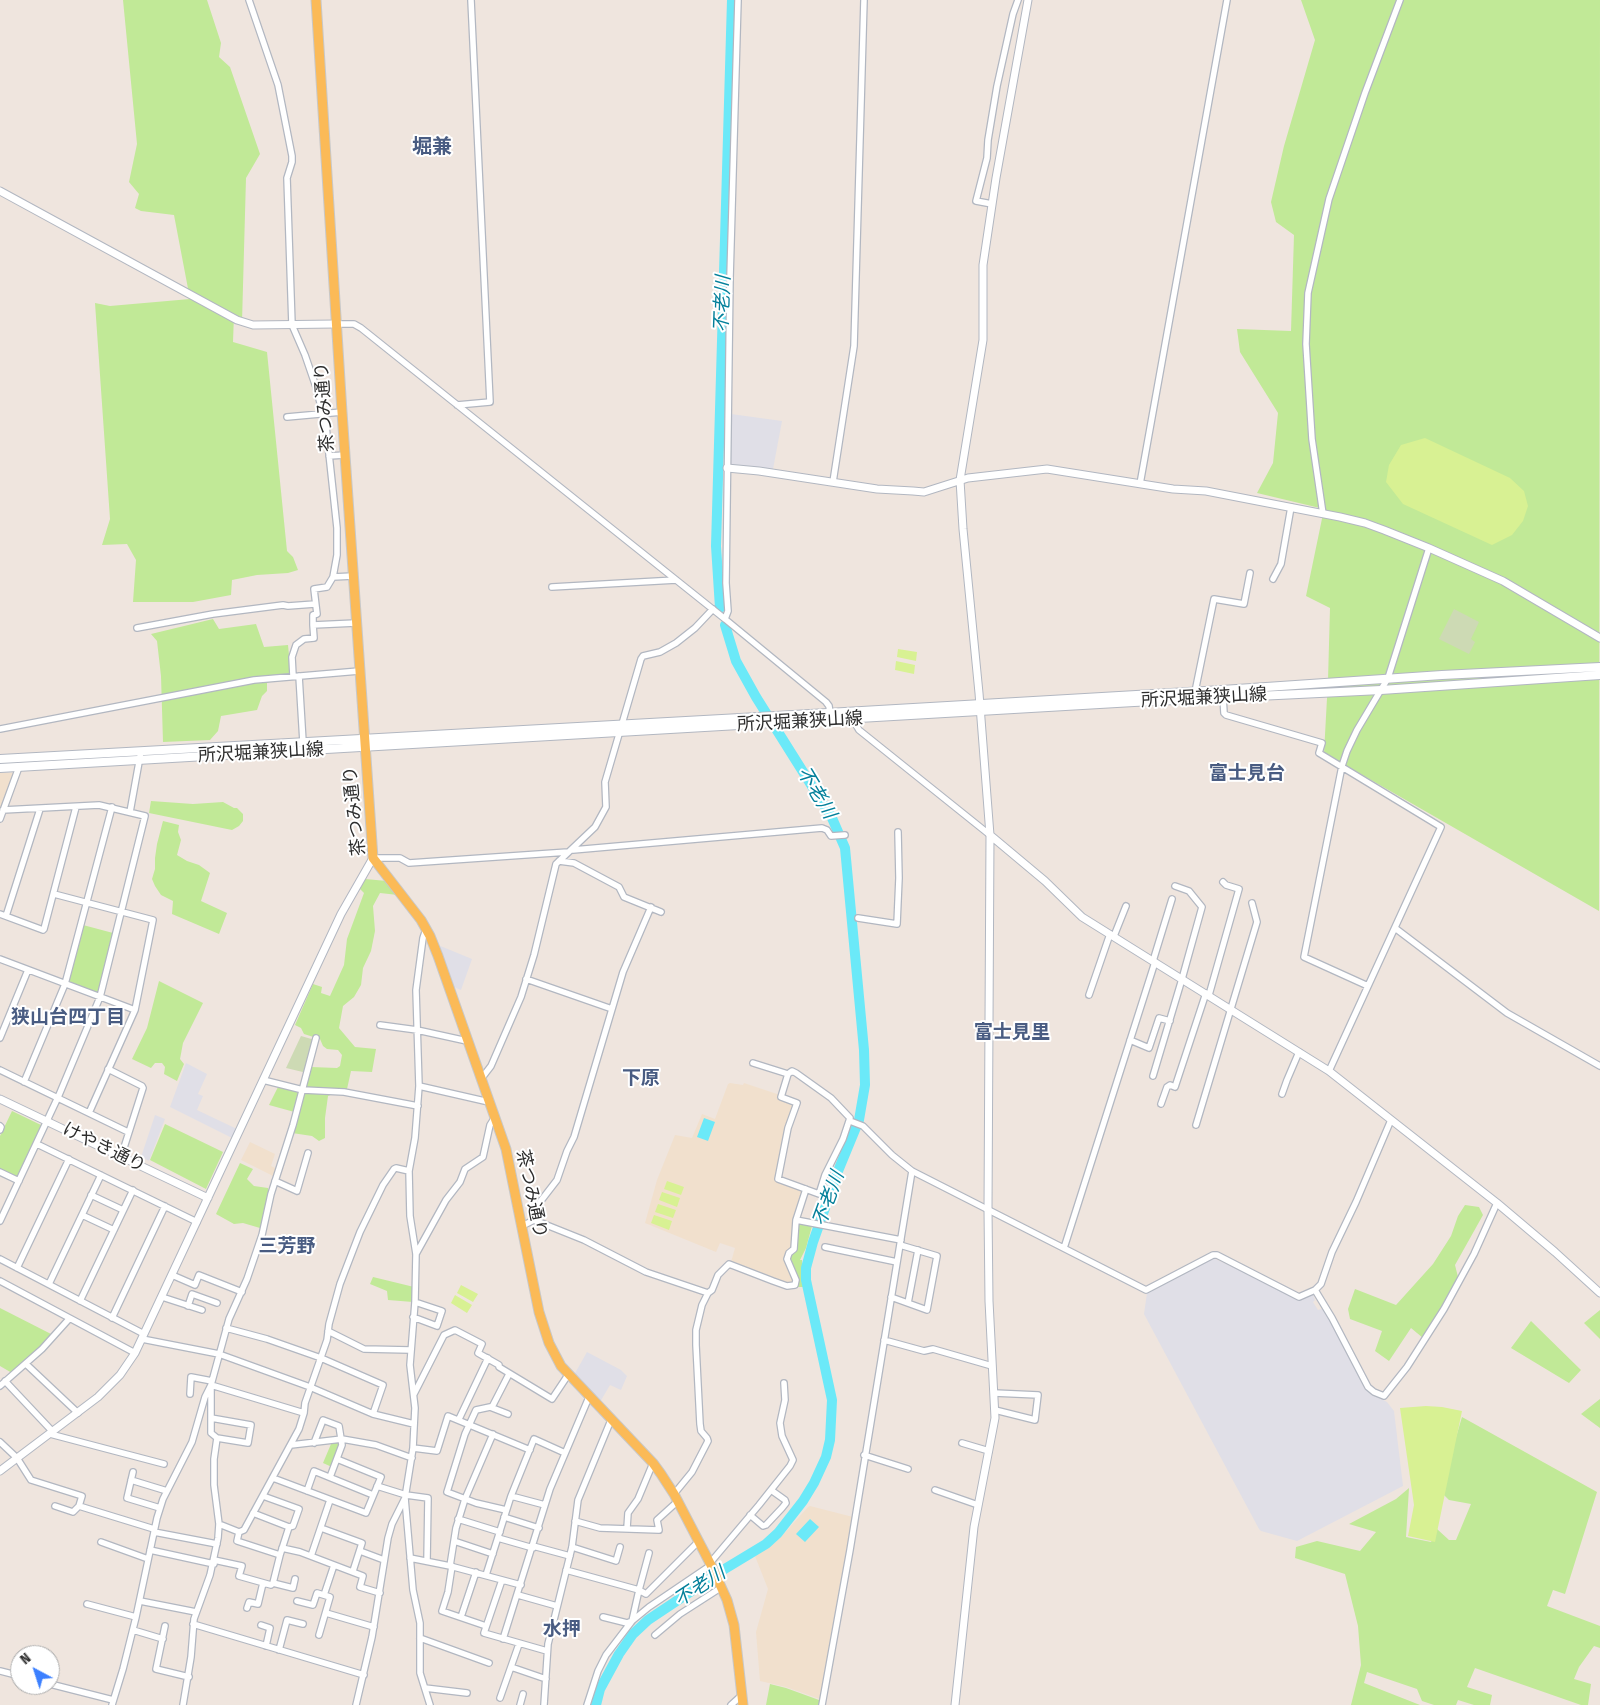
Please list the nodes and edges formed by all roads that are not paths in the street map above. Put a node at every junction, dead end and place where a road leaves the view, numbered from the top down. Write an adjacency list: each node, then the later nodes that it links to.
1 (249, 0): 13 (street)
2 (316, 0): 12 (main road, 茶つみ通り)
3 (471, 0): 14 (street)
4 (738, 0): 20 (street)
5 (864, 0): 22 (street)
6 (1018, 0): 11 (street)
7 (1028, 0): 11 (street)
8 (1227, 0): 23 (street)
9 (1400, 0): 25 (street)
10 (0, 192): 13 (street)
11 (992, 204): 21 (street)
12 (336, 324): 13 (street); 14 (street); 15 (main road, 茶つみ通り)
13 (292, 325): 16 (street)
14 (457, 405): 31 (street)
15 (342, 412): 16 (street); 18 (main road, 茶つみ通り)
16 (323, 414): 17 (street); 19 (street)
17 (287, 417)
18 (345, 455): 19 (street); 28 (main road, 茶つみ通り)
19 (329, 456): 29 (street)
20 (727, 468): 22 (street); 35 (street)
21 (960, 480): 22 (street); 23 (street); 48 (street)
22 (833, 482)
23 (1140, 484): 24 (street)
24 (1291, 507): 25 (street); 30 (street)
25 (1323, 514): 26 (street)
26 (1429, 548): 39 (street); 44 (street)
27 (1250, 573): 45 (street)
28 (353, 576): 29 (street); 36 (main road, 茶つみ通り)
29 (333, 578): 33 (street)
30 (1273, 579)
31 (676, 580): 32 (street); 34 (street)
32 (552, 587)
33 (315, 604): 37 (street); 38 (street)
34 (713, 609): 35 (street); 53 (street)
35 (726, 619): 49 (street)
36 (356, 623): 37 (street); 41 (main road, 茶つみ通り)
37 (313, 625): 43 (street)
38 (137, 628)
39 (1600, 638)
40 (1600, 667): 44 (main road, 所沢堀兼狭山線)
41 (359, 671): 43 (street); 57 (main road, 茶つみ通り)
42 (1600, 675): 46 (main road, 所沢堀兼狭山線)
43 (296, 676): 54 (street); 56 (street)
44 (1388, 678): 46 (street); 48 (main road, 所沢堀兼狭山線)
45 (1196, 686)
46 (1381, 690): 47 (main road, 所沢堀兼狭山線); 60 (street)
47 (1222, 697): 48 (main road, 所沢堀兼狭山線); 60 (street)
48 (979, 707): 49 (main road, 所沢堀兼狭山線); 50 (main road, 所沢堀兼狭山線); 70 (street)
49 (830, 713): 51 (main road, 所沢堀兼狭山線)
50 (855, 718): 51 (main road, 所沢堀兼狭山線); 70 (street)
51 (778, 719): 52 (main road, 所沢堀兼狭山線)
52 (764, 720): 53 (main road, 所沢堀兼狭山線); 55 (main road, 所沢堀兼狭山線)
53 (622, 724): 55 (street); 57 (main road, 所沢堀兼狭山線)
54 (0, 729)
55 (619, 732): 57 (main road, 所沢堀兼狭山線); 72 (street)
56 (303, 742): 57 (main road, 所沢堀兼狭山線); 58 (main road, 所沢堀兼狭山線)
57 (366, 744): 58 (main road, 所沢堀兼狭山線); 73 (main road, 茶つみ通り)
58 (140, 756): 59 (main road, 所沢堀兼狭山線); 61 (main road, 所沢堀兼狭山線); 67 (street)
59 (0, 759)
60 (1342, 766): 87 (street); 96 (street)
61 (19, 767): 62 (main road, 所沢堀兼狭山線); 66 (street)
62 (0, 768)
63 (76, 806): 64 (street); 65 (street); 77 (street)
64 (112, 807): 67 (street); 79 (street)
65 (40, 809): 66 (street); 85 (street)
66 (3, 810): 68 (street)
67 (130, 812): 83 (street)
68 (0, 819)
69 (898, 832): 86 (street)
70 (990, 834): 89 (street); 154 (street)
71 (845, 835): 72 (street)
72 (571, 851): 73 (street); 74 (street)
73 (373, 858): 88 (main road, 茶つみ通り); 119 (street)
74 (559, 861): 82 (street); 93 (street)
75 (1223, 882): 97 (street)
76 (1175, 886): 94 (street)
77 (54, 894): 79 (street); 85 (street)
78 (1172, 899): 91 (street)
79 (86, 902): 83 (street); 95 (street)
80 (1252, 903): 101 (street)
81 (1126, 906): 89 (street)
82 (651, 907): 84 (street); 100 (street)
83 (122, 912): 99 (street); 102 (street)
84 (661, 912)
85 (3, 915)
86 (858, 918)
87 (1395, 928): 96 (street); 112 (street)
88 (426, 930): 105 (street); 109 (main road, 茶つみ通り)
89 (1112, 935): 91 (street); 98 (street)
90 (0, 959): 92 (street)
91 (1154, 962): 94 (street); 108 (street)
92 (28, 970): 95 (street); 106 (street)
93 (526, 979): 100 (street); 118 (street)
94 (1182, 979): 97 (street); 103 (street)
95 (65, 984): 99 (street); 120 (street)
96 (1368, 986): 115 (street)
97 (1208, 994): 101 (street); 127 (street)
98 (1089, 995)
99 (100, 997): 102 (street); 124 (street)
100 (612, 1008): 159 (street)
101 (1230, 1009): 110 (street); 134 (street)
102 (136, 1010): 114 (street)
103 (1170, 1020): 108 (street); 117 (street)
104 (380, 1025): 105 (street)
105 (417, 1030): 109 (street); 121 (street)
106 (0, 1038)
107 (316, 1038): 122 (street)
108 (1130, 1040): 165 (street)
109 (467, 1041): 118 (main road, 茶つみ通り)
110 (1299, 1052): 115 (street); 123 (street)
111 (753, 1063): 116 (street)
112 (1600, 1066)
113 (0, 1070): 120 (street)
114 (108, 1070): 129 (street); 137 (street)
115 (1329, 1071): 131 (street)
116 (788, 1074): 133 (street); 148 (street)
117 (1153, 1076)
118 (481, 1079): 126 (main road, 茶つみ通り)
119 (263, 1080): 122 (street); 151 (street)
120 (24, 1082): 124 (street)
121 (419, 1086): 126 (street); 128 (street)
122 (303, 1090): 128 (street); 147 (street)
123 (1282, 1094)
124 (58, 1098): 129 (street); 132 (street)
125 (0, 1099): 132 (street, けやき通り)
126 (489, 1102): 130 (main road, 茶つみ通り)
127 (1161, 1104)
128 (418, 1106): 142 (street)
129 (89, 1113): 137 (street)
130 (495, 1117): 161 (main road, 茶つみ通り); 167 (street)
131 (1391, 1120): 152 (street); 174 (street)
132 (47, 1121): 138 (street); 140 (street, けやき通り)
133 (850, 1121): 143 (street); 148 (street)
134 (1196, 1125)
135 (0, 1126): 136 (street)
136 (0, 1130)
137 (128, 1132): 140 (street)
138 (37, 1144): 141 (street); 146 (street)
139 (308, 1153): 147 (street)
140 (121, 1157): 151 (street, けやき通り)
141 (69, 1159): 145 (street); 170 (street)
142 (409, 1171): 167 (street); 190 (street)
143 (912, 1171): 154 (street); 163 (street)
144 (0, 1172): 146 (street)
145 (101, 1175): 149 (street); 150 (street)
146 (19, 1181): 158 (street)
147 (275, 1181): 175 (street)
148 (806, 1189): 157 (street)
149 (133, 1190): 153 (street); 155 (street)
150 (91, 1195): 155 (street); 156 (street)
151 (208, 1198): 160 (street)
152 (1497, 1203): 174 (street); 177 (street)
153 (165, 1206): 160 (street); 188 (street)
154 (988, 1209): 165 (street); 199 (street)
155 (123, 1210): 162 (street)
156 (82, 1215): 162 (street); 173 (street)
157 (796, 1220): 163 (street); 176 (street)
158 (0, 1221)
159 (531, 1221): 161 (street); 176 (street)
160 (197, 1222): 171 (street)
161 (522, 1226): 201 (main road, 茶つみ通り)
162 (114, 1230): 180 (street)
163 (900, 1243): 166 (street); 169 (street)
164 (825, 1247): 169 (street)
165 (1064, 1248): 174 (street)
166 (918, 1250): 183 (street); 183 (street)
167 (416, 1254): 181 (street)
168 (0, 1259): 170 (street)
169 (897, 1262): 179 (street)
170 (17, 1268): 173 (street)
171 (172, 1275): 175 (street); 178 (street)
172 (0, 1282): 187 (street)
173 (49, 1284): 180 (street)
174 (1315, 1290)
175 (242, 1292): 189 (street)
176 (708, 1293): 254 (street)
177 (1600, 1293)
178 (162, 1296): 184 (street); 191 (street)
179 (891, 1297): 183 (street); 192 (street)
180 (80, 1301): 188 (street)
181 (414, 1302): 186 (street); 186 (street)
182 (217, 1303): 184 (street)
183 (908, 1303)
184 (188, 1306): 185 (street)
185 (202, 1310)
186 (413, 1317): 193 (street)
187 (69, 1318): 194 (street); 198 (street)
188 (112, 1318): 191 (street)
189 (226, 1328): 195 (street); 196 (street)
190 (328, 1331): 193 (street); 196 (street)
191 (143, 1337): 194 (street); 195 (street)
192 (884, 1340): 199 (street); 233 (street)
193 (410, 1350): 207 (street)
194 (135, 1353): 212 (street)
195 (219, 1354): 202 (street); 205 (street)
196 (321, 1358): 205 (street); 214 (street)
197 (488, 1358): 200 (street); 207 (street); 217 (street)
198 (26, 1364): 204 (street); 212 (street)
199 (992, 1366): 208 (street)
200 (509, 1374): 201 (street); 210 (street)
201 (568, 1375): 209 (main road, 茶つみ通り)
202 (212, 1383): 206 (street); 213 (street); 216 (street); 248 (street)
203 (784, 1383): 246 (street)
204 (2, 1384): 221 (street)
205 (310, 1387): 213 (street); 214 (street)
206 (190, 1394)
207 (414, 1394): 219 (street)
208 (994, 1394): 211 (street); 211 (street)
209 (589, 1397): 218 (main road, 茶つみ通り); 232 (street)
210 (492, 1407): 215 (street); 220 (street)
211 (995, 1410): 231 (street)
212 (78, 1413): 221 (street)
213 (304, 1414): 228 (street)
214 (373, 1414): 219 (street)
215 (508, 1414)
216 (211, 1418): 223 (street); 223 (street)
217 (458, 1419): 220 (street); 229 (street)
218 (611, 1420): 238 (main road, 茶つみ通り); 267 (street)
219 (414, 1424): 229 (street)
220 (470, 1424): 222 (street); 255 (street)
221 (51, 1433): 234 (street); 237 (street)
222 (493, 1434): 230 (street); 255 (street)
223 (217, 1438): 268 (street)
224 (342, 1440): 226 (street); 226 (street); 235 (street); 236 (street)
225 (0, 1442): 234 (street)
226 (314, 1443): 228 (street)
227 (962, 1443): 231 (street)
228 (291, 1445): 243 (street)
229 (413, 1448): 235 (street)
230 (530, 1450): 232 (street); 253 (street)
231 (989, 1451): 257 (street)
232 (565, 1453): 260 (street)
233 (864, 1456): 239 (street); 360 (street)
234 (17, 1458): 240 (street); 259 (street)
235 (412, 1458): 252 (street)
236 (337, 1459): 242 (street); 245 (street)
237 (164, 1464)
238 (653, 1464): 254 (main road, 茶つみ通り); 272 (street)
239 (908, 1469)
240 (0, 1471)
241 (133, 1472): 244 (street)
242 (330, 1477): 249 (street); 250 (street)
243 (273, 1478): 249 (street); 251 (street)
244 (131, 1480): 248 (street); 261 (street)
245 (377, 1486): 250 (street); 252 (street)
246 (771, 1490): 264 (street); 264 (street)
247 (936, 1490): 257 (street)
248 (167, 1491): 261 (street)
249 (307, 1491): 256 (street)
250 (373, 1495): 256 (street)
251 (263, 1496): 263 (street); 269 (street)
252 (406, 1496): 291 (street); 293 (street); 294 (street)
253 (511, 1496): 260 (street); 262 (street)
254 (676, 1497): 272 (street); 278 (main road, 茶つみ通り)
255 (465, 1499): 262 (street); 266 (street)
256 (330, 1500): 270 (street)
257 (978, 1505): 361 (street)
258 (56, 1506): 259 (street)
259 (79, 1506): 273 (street)
260 (545, 1506): 271 (street)
261 (160, 1508): 273 (street)
262 (506, 1510): 265 (street)
263 (253, 1513): 269 (street); 274 (street)
264 (750, 1516): 297 (street)
265 (504, 1517): 271 (street); 275 (street)
266 (458, 1519): 275 (street); 276 (street)
267 (575, 1521): 272 (street); 281 (street)
268 (219, 1524): 274 (street); 279 (street)
269 (289, 1527): 283 (street)
270 (321, 1528): 285 (street); 289 (street)
271 (539, 1528): 280 (street)
272 (627, 1528)
273 (154, 1531): 279 (street); 284 (street)
274 (239, 1532): 288 (street)
275 (499, 1535): 280 (street); 287 (street)
276 (454, 1541): 287 (street); 298 (street)
277 (101, 1542): 292 (street)
278 (699, 1542): 297 (main road, 茶つみ通り); 309 (street)
279 (217, 1544): 295 (street)
280 (533, 1547): 290 (street); 307 (street)
281 (572, 1547): 282 (street); 290 (street)
282 (620, 1547)
283 (282, 1548): 288 (street); 289 (street)
284 (150, 1550): 292 (street); 295 (street)
285 (360, 1551): 293 (street); 300 (street)
286 (649, 1553): 309 (street)
287 (493, 1554): 302 (street)
288 (280, 1555): 306 (street)
289 (311, 1556): 296 (street)
290 (570, 1556): 299 (street)
291 (410, 1558): 294 (street); 333 (street)
292 (148, 1559): 313 (street)
293 (384, 1560): 310 (street)
294 (427, 1561): 298 (street)
295 (214, 1562): 305 (street); 318 (street)
296 (334, 1565): 300 (street); 311 (street)
297 (711, 1565): 308 (main road, 茶つみ通り); 323 (street)
298 (451, 1566): 301 (street); 321 (street)
299 (566, 1570): 309 (street); 316 (street)
300 (353, 1572): 310 (street)
301 (476, 1572): 302 (street); 321 (street)
302 (486, 1575): 304 (street)
303 (295, 1579): 306 (street)
304 (502, 1580): 307 (street); 328 (street)
305 (263, 1582): 306 (street); 317 (street)
306 (273, 1584)
307 (521, 1585): 312 (street)
308 (722, 1588): 332 (street); 349 (main road, 茶つみ通り)
309 (639, 1590): 323 (street)
310 (380, 1593): 329 (street)
311 (324, 1595): 314 (street); 319 (street)
312 (518, 1595): 316 (street); 335 (street)
313 (140, 1601): 318 (street); 320 (street)
314 (297, 1601)
315 (87, 1604): 320 (street)
316 (557, 1606): 339 (street)
317 (247, 1608)
318 (196, 1612): 324 (street)
319 (326, 1612): 329 (street); 331 (street)
320 (136, 1617): 330 (street)
321 (461, 1617): 328 (street)
322 (602, 1617): 323 (street)
323 (632, 1621): 357 (street)
324 (193, 1624): 337 (street); 343 (street)
325 (303, 1624): 338 (street)
326 (261, 1625): 337 (street)
327 (165, 1626): 334 (street)
328 (486, 1626): 335 (street)
329 (374, 1627): 342 (street)
330 (133, 1630): 334 (street); 351 (street)
331 (319, 1635)
332 (655, 1635)
333 (420, 1638): 340 (street); 346 (street)
334 (163, 1639): 343 (street)
335 (503, 1639): 336 (street)
336 (519, 1644): 339 (street); 341 (street)
337 (266, 1646): 338 (street)
338 (280, 1650): 342 (street)
339 (547, 1652): 344 (street)
340 (489, 1663)
341 (511, 1667): 344 (street); 350 (street)
342 (364, 1675): 353 (street)
343 (189, 1677): 352 (street)
344 (546, 1680): 356 (street)
345 (60, 1687): 351 (street)
346 (425, 1688): 347 (street); 354 (street)
347 (467, 1692)
348 (523, 1694): 355 (street)
349 (742, 1694): 358 (street); 359 (main road, 茶つみ通り)
350 (500, 1698)
351 (113, 1703)
352 (183, 1705)
353 (356, 1705)
354 (430, 1705)
355 (520, 1705)
356 (545, 1705)
357 (587, 1705)
358 (731, 1705)
359 (743, 1705)
360 (822, 1705)
361 (955, 1705)

